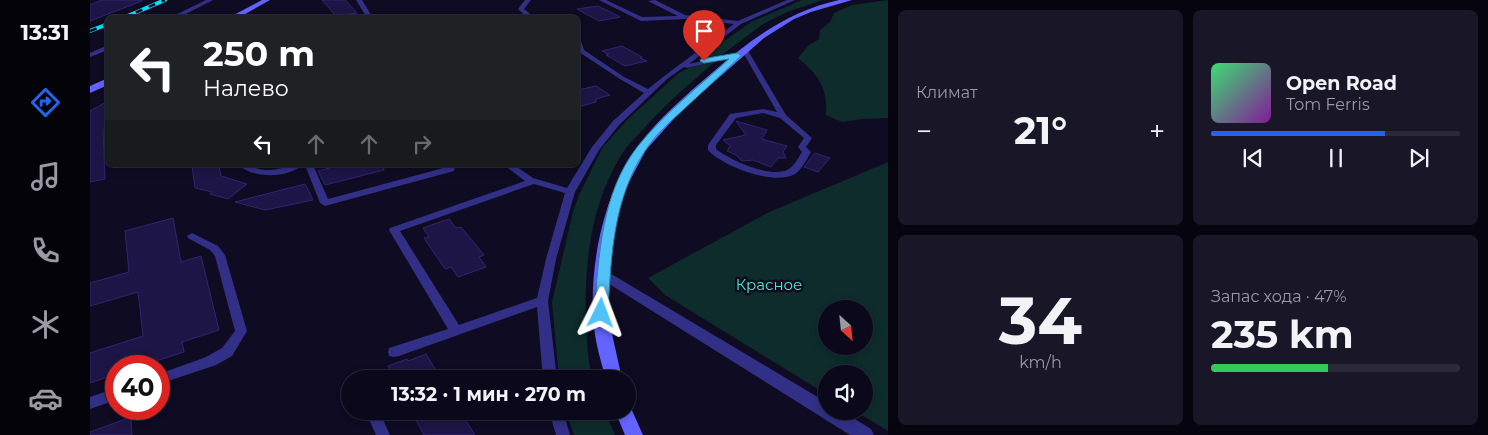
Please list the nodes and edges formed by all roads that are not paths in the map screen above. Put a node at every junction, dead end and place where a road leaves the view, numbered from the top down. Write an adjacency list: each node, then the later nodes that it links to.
1 (210, 0): 9 (lane)
2 (267, 0): 10 (street)
3 (359, 0): 11 (lane)
4 (528, 0): 12 (lane)
5 (602, 0): 13 (lane)
6 (652, 0): 13 (lane)
7 (792, 0): 14 (lane)
8 (848, 0): 17 (street)
9 (178, 15)
10 (237, 15)
11 (368, 15)
12 (528, 15)
13 (686, 17): 14 (lane)
14 (739, 23): 19 (lane)
15 (105, 48): 18 (lane)
16 (580, 48): 22 (lane)
17 (741, 52): 19 (lane); 23 (lane); 32 (street)
18 (90, 55)
19 (677, 69): 22 (lane)
20 (105, 82): 21 (street)
21 (90, 90)
22 (648, 92): 30 (lane)
23 (784, 116): 23 (lane)
24 (246, 167): 25 (lane)
25 (294, 167)
26 (310, 167): 27 (lane)
27 (451, 167)
28 (511, 167): 29 (lane)
29 (534, 181): 30 (lane); 34 (lane)
30 (570, 192): 33 (lane)
31 (192, 236): 38 (lane)
32 (603, 274): 37 (street); 41 (street)
33 (542, 301): 34 (lane); 36 (lane)
34 (456, 331): 35 (lane)
35 (394, 352)
36 (549, 370)
37 (611, 370)
38 (170, 375)
39 (105, 398): 40 (lane)
40 (90, 403)
41 (818, 405)
42 (376, 420): 46 (lane)
43 (559, 420): 47 (lane)
44 (628, 420): 48 (street)
45 (841, 420): 49 (street)
46 (383, 435)
47 (563, 435)
48 (634, 435)
49 (865, 435)

